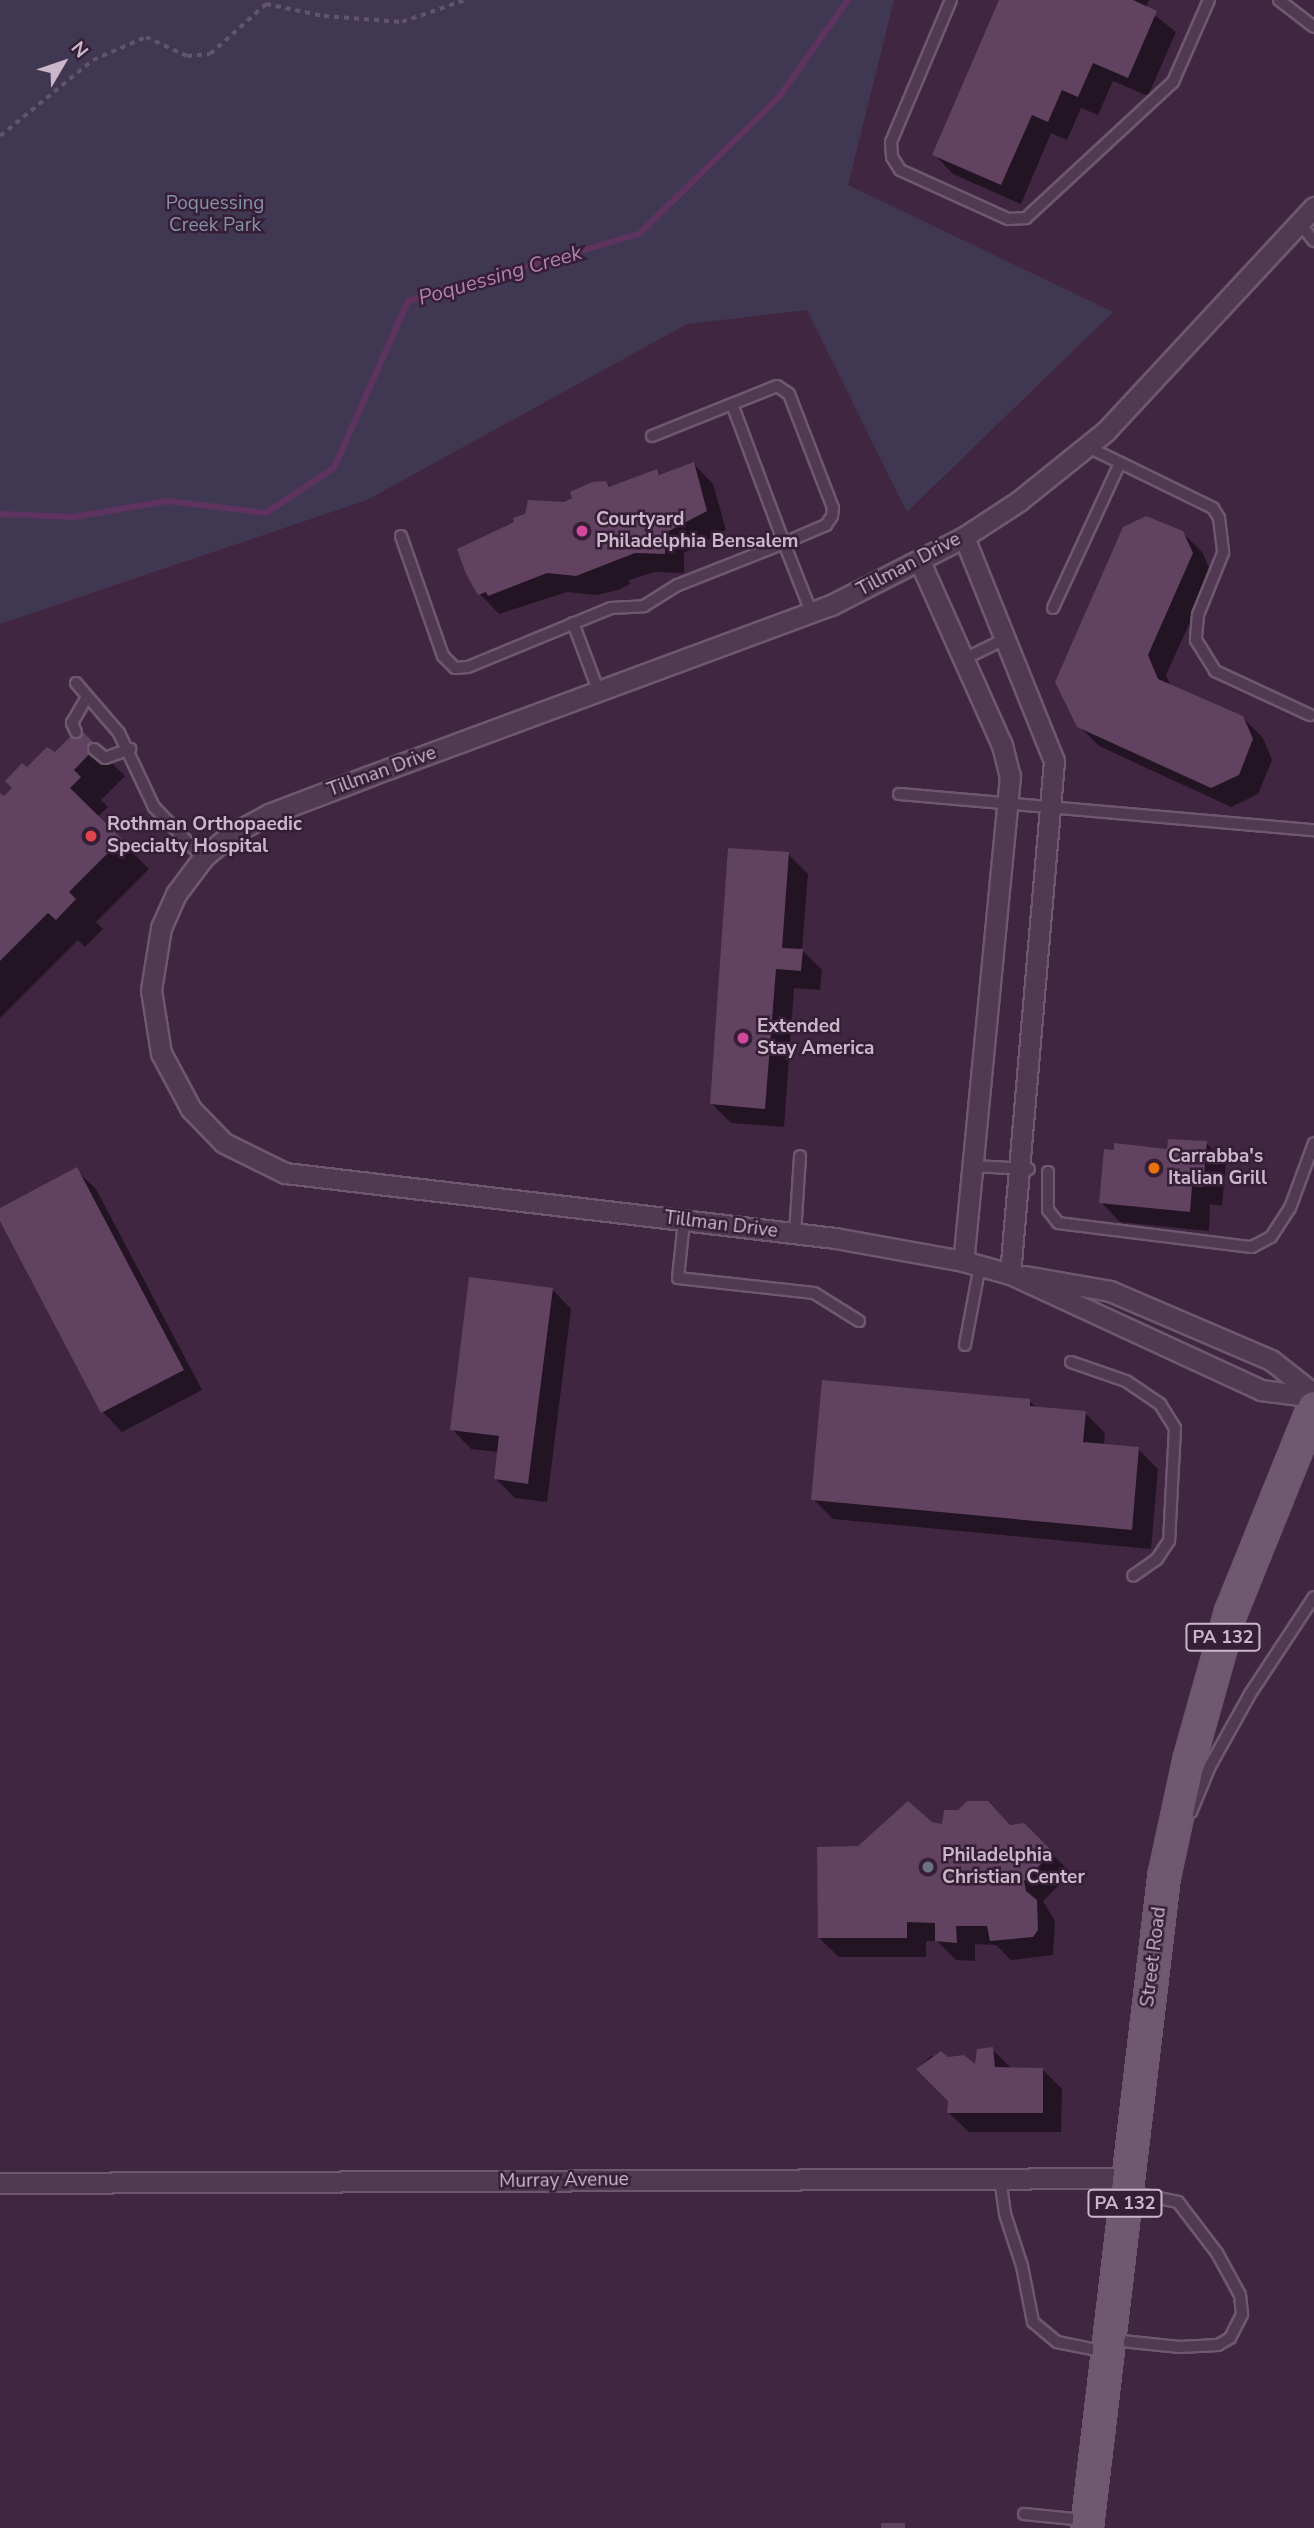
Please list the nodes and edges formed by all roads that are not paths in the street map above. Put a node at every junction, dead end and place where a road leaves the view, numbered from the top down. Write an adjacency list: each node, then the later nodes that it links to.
1 (951, 0): 2 (lane)
2 (1209, 0)
3 (1279, 0): 4 (lane)
4 (1314, 27)
5 (1314, 207): 6 (street, Tillman Drive)
6 (1299, 222): 7 (lane); 10 (street, Tillman Drive)
7 (1314, 241)
8 (732, 404): 9 (lane); 14 (lane); 14 (lane)
9 (652, 436)
10 (1088, 447): 11 (lane); 13 (street, Tillman Drive)
11 (1119, 463): 16 (lane); 24 (lane)
12 (401, 536): 18 (lane)
13 (964, 537): 15 (street, Tillman Drive); 19 (street)
14 (784, 543): 17 (lane); 18 (lane)
15 (920, 562): 17 (street, Tillman Drive); 20 (street)
16 (1053, 608)
17 (811, 612): 22 (street, Tillman Drive)
18 (573, 623): 22 (lane)
19 (1007, 639): 20 (lane); 30 (street)
20 (964, 659): 29 (street)
21 (76, 683): 23 (lane)
22 (599, 692): 32 (street, Tillman Drive)
23 (86, 699): 25 (lane); 26 (lane)
24 (1310, 715)
25 (76, 732)
26 (130, 749): 27 (lane); 32 (lane)
27 (94, 750)
28 (899, 794): 29 (lane)
29 (1010, 802): 30 (lane); 35 (street)
30 (1052, 804): 31 (lane); 36 (street)
31 (1314, 830)
32 (203, 858): 38 (street, Tillman Drive)
33 (1314, 1143): 37 (lane)
34 (800, 1156): 39 (lane)
35 (973, 1166): 36 (lane); 40 (street)
36 (1024, 1169): 41 (street)
37 (1048, 1172)
38 (684, 1221): 39 (street, Tillman Drive); 42 (lane)
39 (795, 1234): 40 (street, Tillman Drive)
40 (972, 1263): 41 (street, Tillman Drive); 43 (lane)
41 (1010, 1274): 45 (street, Tillman Drive); 45 (street, Tillman Drive)
42 (859, 1321)
43 (965, 1345)
44 (1071, 1363): 47 (lane)
45 (1314, 1396)
46 (1314, 1407): 49 (main road, Street Road / PA 132)
47 (1133, 1576)
48 (1314, 1597): 49 (lane)
49 (1164, 1877): 52 (main road, Street Road / PA 132)
50 (1000, 2177): 51 (street, Murray Avenue); 52 (street, Murray Avenue); 53 (lane)
51 (0, 2183)
52 (1127, 2185): 53 (main road, Street Road / PA 132); 53 (lane)
53 (1111, 2346): 55 (main road, Street Road / PA 132)
54 (1024, 2514): 55 (lane)
55 (1087, 2524)

